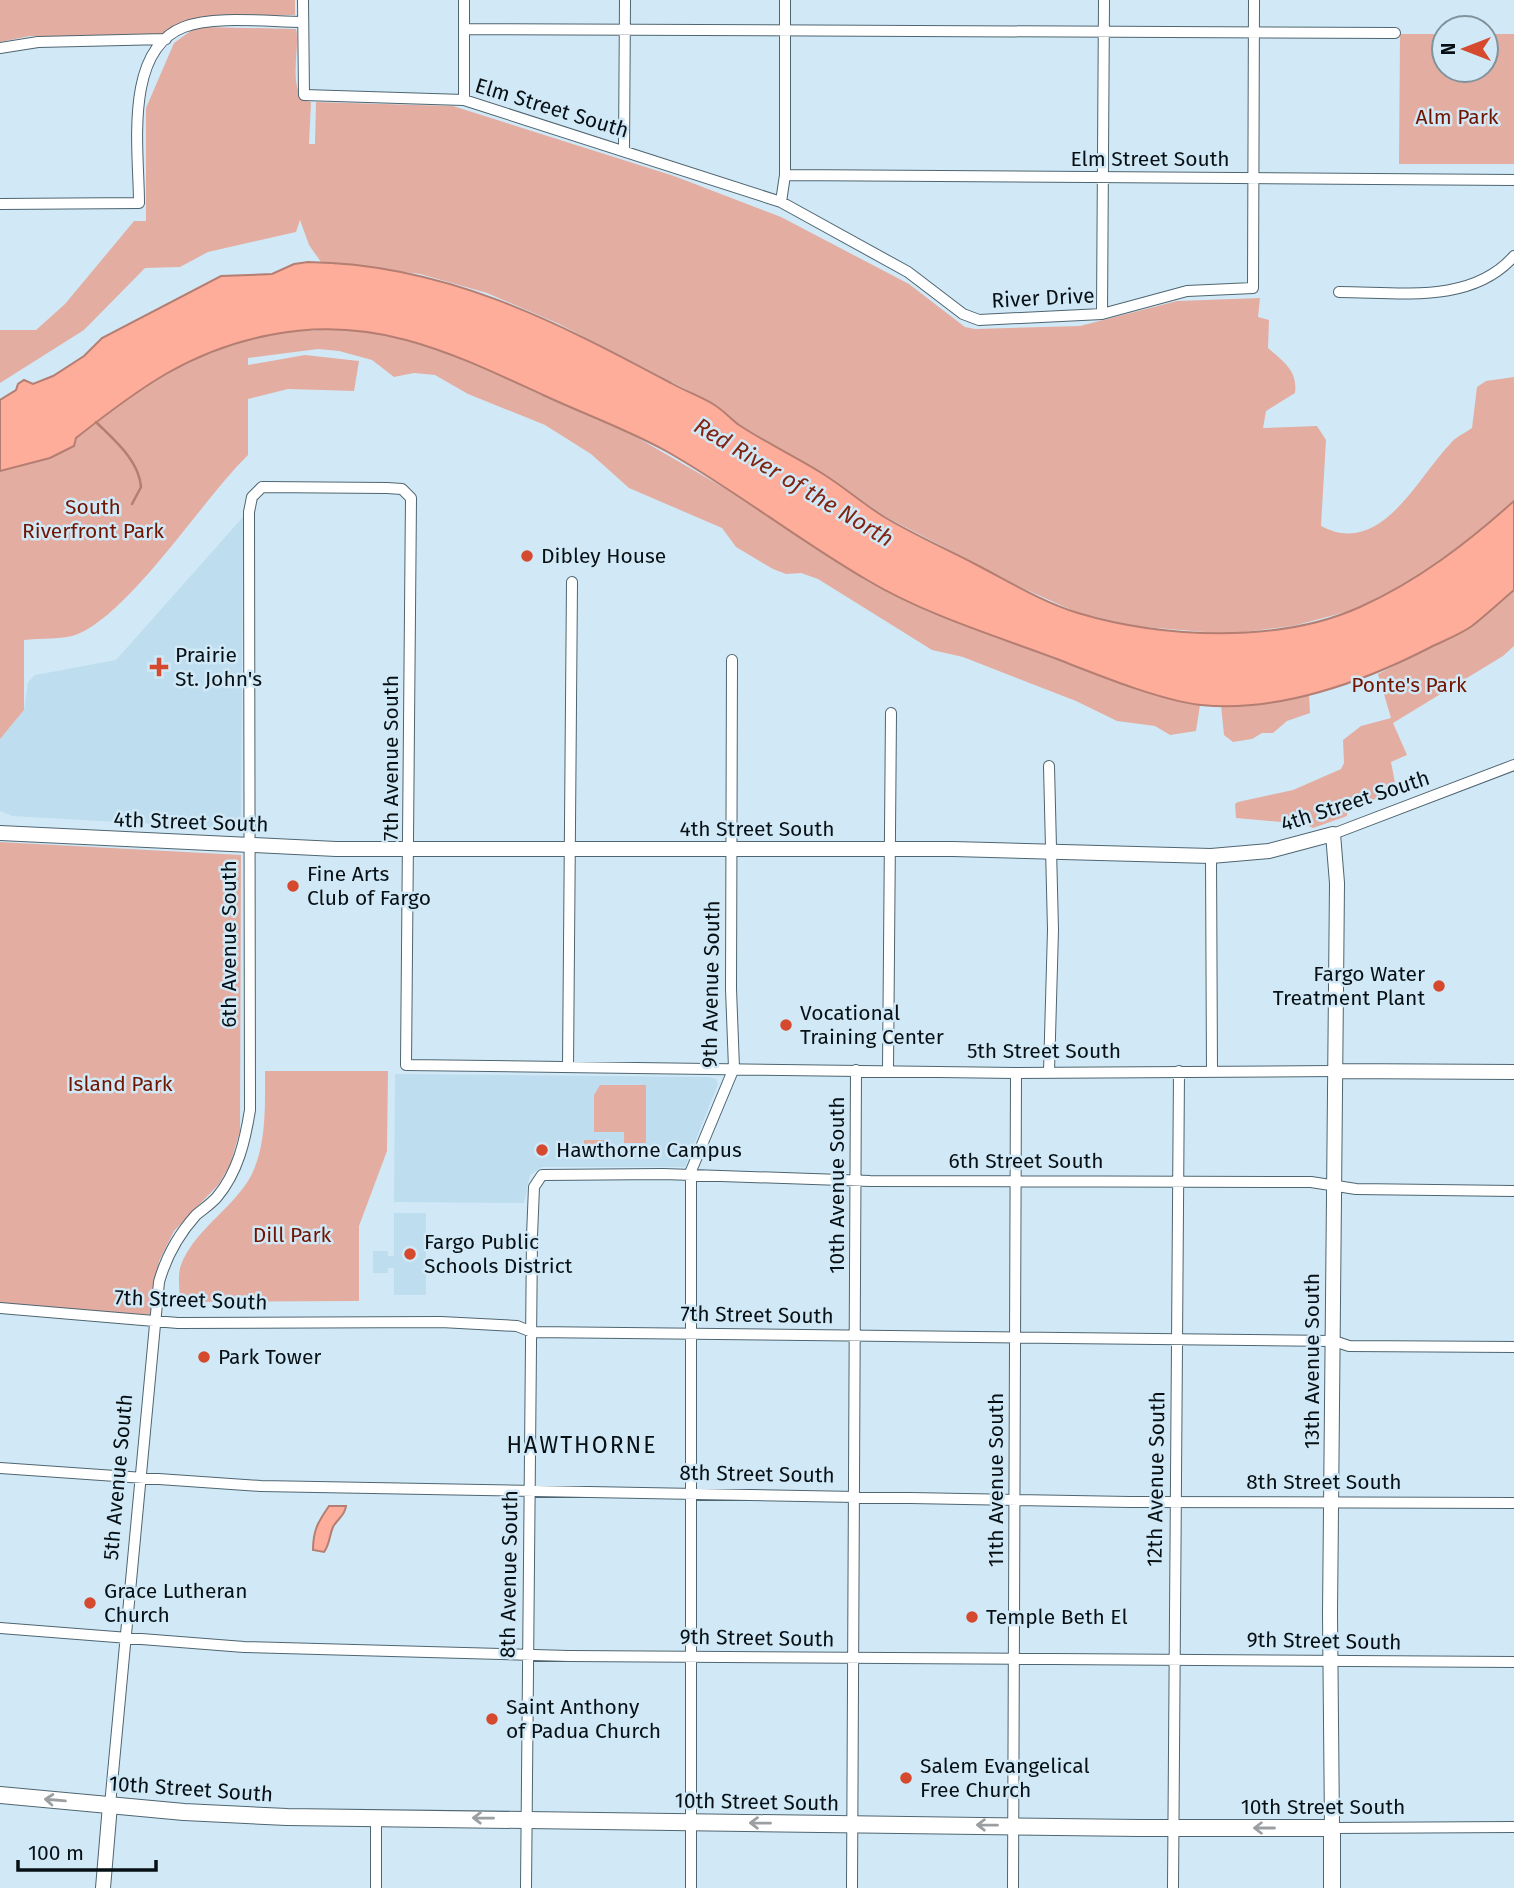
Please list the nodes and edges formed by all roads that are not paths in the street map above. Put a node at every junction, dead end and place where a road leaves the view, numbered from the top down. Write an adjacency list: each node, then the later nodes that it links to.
1 (303, 0): 7 (street)
2 (464, 0): 8 (street)
3 (625, 0): 9 (street)
4 (785, 0): 10 (street)
5 (1104, 0): 11 (street)
6 (1254, 0): 12 (street)
7 (303, 22): 14 (street); 16 (street, Elm Street South)
8 (464, 29): 9 (street); 16 (street)
9 (625, 29): 10 (street); 17 (street)
10 (785, 30): 11 (street); 18 (street)
11 (1104, 31): 12 (street); 19 (street)
12 (1253, 33): 13 (street); 20 (street)
13 (1395, 33)
14 (166, 39): 15 (street); 23 (street)
15 (0, 48)
16 (464, 100): 17 (street, Elm Street South)
17 (624, 150): 22 (street, Elm Street South)
18 (785, 175): 19 (street, Elm Street South); 22 (street)
19 (1103, 178): 20 (street, Elm Street South); 26 (street)
20 (1253, 178): 21 (street, Elm Street South); 26 (street, River Drive)
21 (1514, 180)
22 (781, 202): 26 (street, River Drive)
23 (0, 204)
24 (1514, 256): 25 (street)
25 (1339, 292)
26 (1102, 314)
27 (408, 495): 35 (street, 6th Avenue South); 36 (street, 7th Avenue South)
28 (572, 583): 38 (street)
29 (732, 660): 39 (street, 9th Avenue South)
30 (891, 713): 37 (street)
31 (1514, 765): 34 (street, 4th Street South)
32 (1049, 766): 40 (street)
33 (0, 833): 35 (street, 4th Street South)
34 (1333, 834): 41 (street, 4th Street South); 42 (street, 13th Avenue South)
35 (248, 845): 36 (street, 4th Street South); 63 (street, 6th Avenue South)
36 (410, 849): 38 (street, 4th Street South); 43 (street, 7th Avenue South)
37 (891, 850): 39 (street, 4th Street South); 40 (street, 4th Street South); 47 (street)
38 (570, 851): 39 (street, 4th Street South); 44 (street)
39 (732, 851): 45 (street, 9th Avenue South)
40 (1051, 851): 41 (street, 4th Street South); 49 (street)
41 (1211, 856): 50 (street)
42 (1336, 1039): 51 (street, 13th Avenue South); 52 (street)
43 (406, 1065): 44 (street, 5th Street South)
44 (568, 1067): 45 (street, 5th Street South)
45 (734, 1068): 46 (street, 5th Street South); 55 (street, 9th Avenue South)
46 (856, 1070): 47 (street, 5th Street South); 57 (street, 10th Avenue South)
47 (888, 1070): 54 (street, 5th Street South)
48 (1179, 1071): 49 (street, 5th Street South); 50 (street, 5th Street South); 59 (street, 12th Avenue South)
49 (1049, 1072): 54 (street, 5th Street South)
50 (1212, 1072): 51 (street, 5th Street South)
51 (1336, 1072): 52 (street, 5th Street South); 60 (street, 13th Avenue South)
52 (1420, 1072): 53 (street, 5th Street South)
53 (1514, 1072)
54 (1016, 1073): 58 (street, 11th Avenue South)
55 (691, 1175): 56 (street, 6th Street South); 57 (street, 6th Street South); 65 (street, 9th Avenue South)
56 (539, 1178): 64 (street, 8th Avenue South)
57 (857, 1181): 58 (street, 6th Street South); 66 (street, 10th Avenue South)
58 (1016, 1181): 59 (street, 6th Street South); 67 (street, 11th Avenue South)
59 (1178, 1181): 60 (street, 6th Street South); 68 (street, 12th Avenue South)
60 (1333, 1186): 61 (street, 6th Street South); 69 (street, 13th Avenue South)
61 (1514, 1191)
62 (0, 1308): 63 (street, 7th Street South)
63 (155, 1321): 64 (street, 7th Street South); 72 (street, 5th Avenue South)
64 (533, 1332): 65 (street, 7th Street South); 73 (street, 8th Avenue South)
65 (692, 1333): 66 (street, 7th Street South); 74 (street, 9th Avenue South)
66 (854, 1336): 67 (street, 7th Street South); 75 (street, 10th Avenue South)
67 (1014, 1338): 68 (street, 7th Street South); 76 (street, 11th Avenue South)
68 (1176, 1339): 69 (street, 7th Street South); 77 (street, 12th Avenue South)
69 (1334, 1341): 70 (street, 7th Street South); 78 (street, 13th Avenue South)
70 (1514, 1347)
71 (0, 1468): 72 (street, 8th Street South)
72 (139, 1479): 73 (street, 8th Street South); 81 (street, 5th Avenue South)
73 (530, 1490): 74 (street, 8th Street South); 82 (street, 8th Avenue South)
74 (692, 1492): 75 (street, 8th Street South); 83 (street, 9th Avenue South)
75 (852, 1495): 76 (street, 8th Street South); 84 (street, 10th Avenue South)
76 (1015, 1499): 77 (street, 8th Street South); 85 (street, 11th Avenue South)
77 (1175, 1502): 78 (street, 8th Street South); 86 (street, 12th Avenue South)
78 (1333, 1502): 79 (street, 8th Street South); 87 (street, 13th Avenue South)
79 (1514, 1503)
80 (0, 1628): 81 (street, 9th Street South)
81 (125, 1638): 82 (street, 9th Street South); 90 (street, 5th Avenue South)
82 (527, 1654): 83 (street, 9th Street South); 92 (street, 8th Avenue South)
83 (692, 1657): 84 (street, 9th Street South); 93 (street, 9th Avenue South)
84 (852, 1659): 85 (street, 9th Street South); 94 (street, 10th Avenue South)
85 (1014, 1660): 86 (street, 9th Street South); 95 (street, 11th Avenue South)
86 (1173, 1660): 87 (street, 9th Street South); 96 (street, 12th Avenue South)
87 (1331, 1661): 88 (street, 9th Street South); 97 (street, 13th Avenue South)
88 (1514, 1662)
89 (0, 1795): 90 (main road, 10th Street South, one-way to 89)
90 (110, 1805): 91 (main road, 10th Street South); 99 (street, 5th Avenue South)
91 (376, 1817): 92 (main road, 10th Street South, one-way to 91); 100 (street)
92 (527, 1819): 93 (main road, 10th Street South); 101 (street, 8th Avenue South)
93 (691, 1822): 94 (main road, 10th Street South, one-way to 93); 102 (street, 9th Avenue South)
94 (852, 1824): 95 (main road, 10th Street South, one-way to 94); 103 (street, 10th Avenue South)
95 (1013, 1826): 96 (main road, 10th Street South); 104 (street, 11th Avenue South)
96 (1174, 1828): 97 (main road, 10th Street South, one-way to 96); 105 (street, 12th Avenue South)
97 (1332, 1828): 98 (street, 10th Street South); 106 (main road, 13th Avenue South)
98 (1514, 1828)
99 (103, 1888)
100 (376, 1888)
101 (527, 1888)
102 (691, 1888)
103 (852, 1888)
104 (1013, 1888)
105 (1173, 1888)
106 (1332, 1888)

